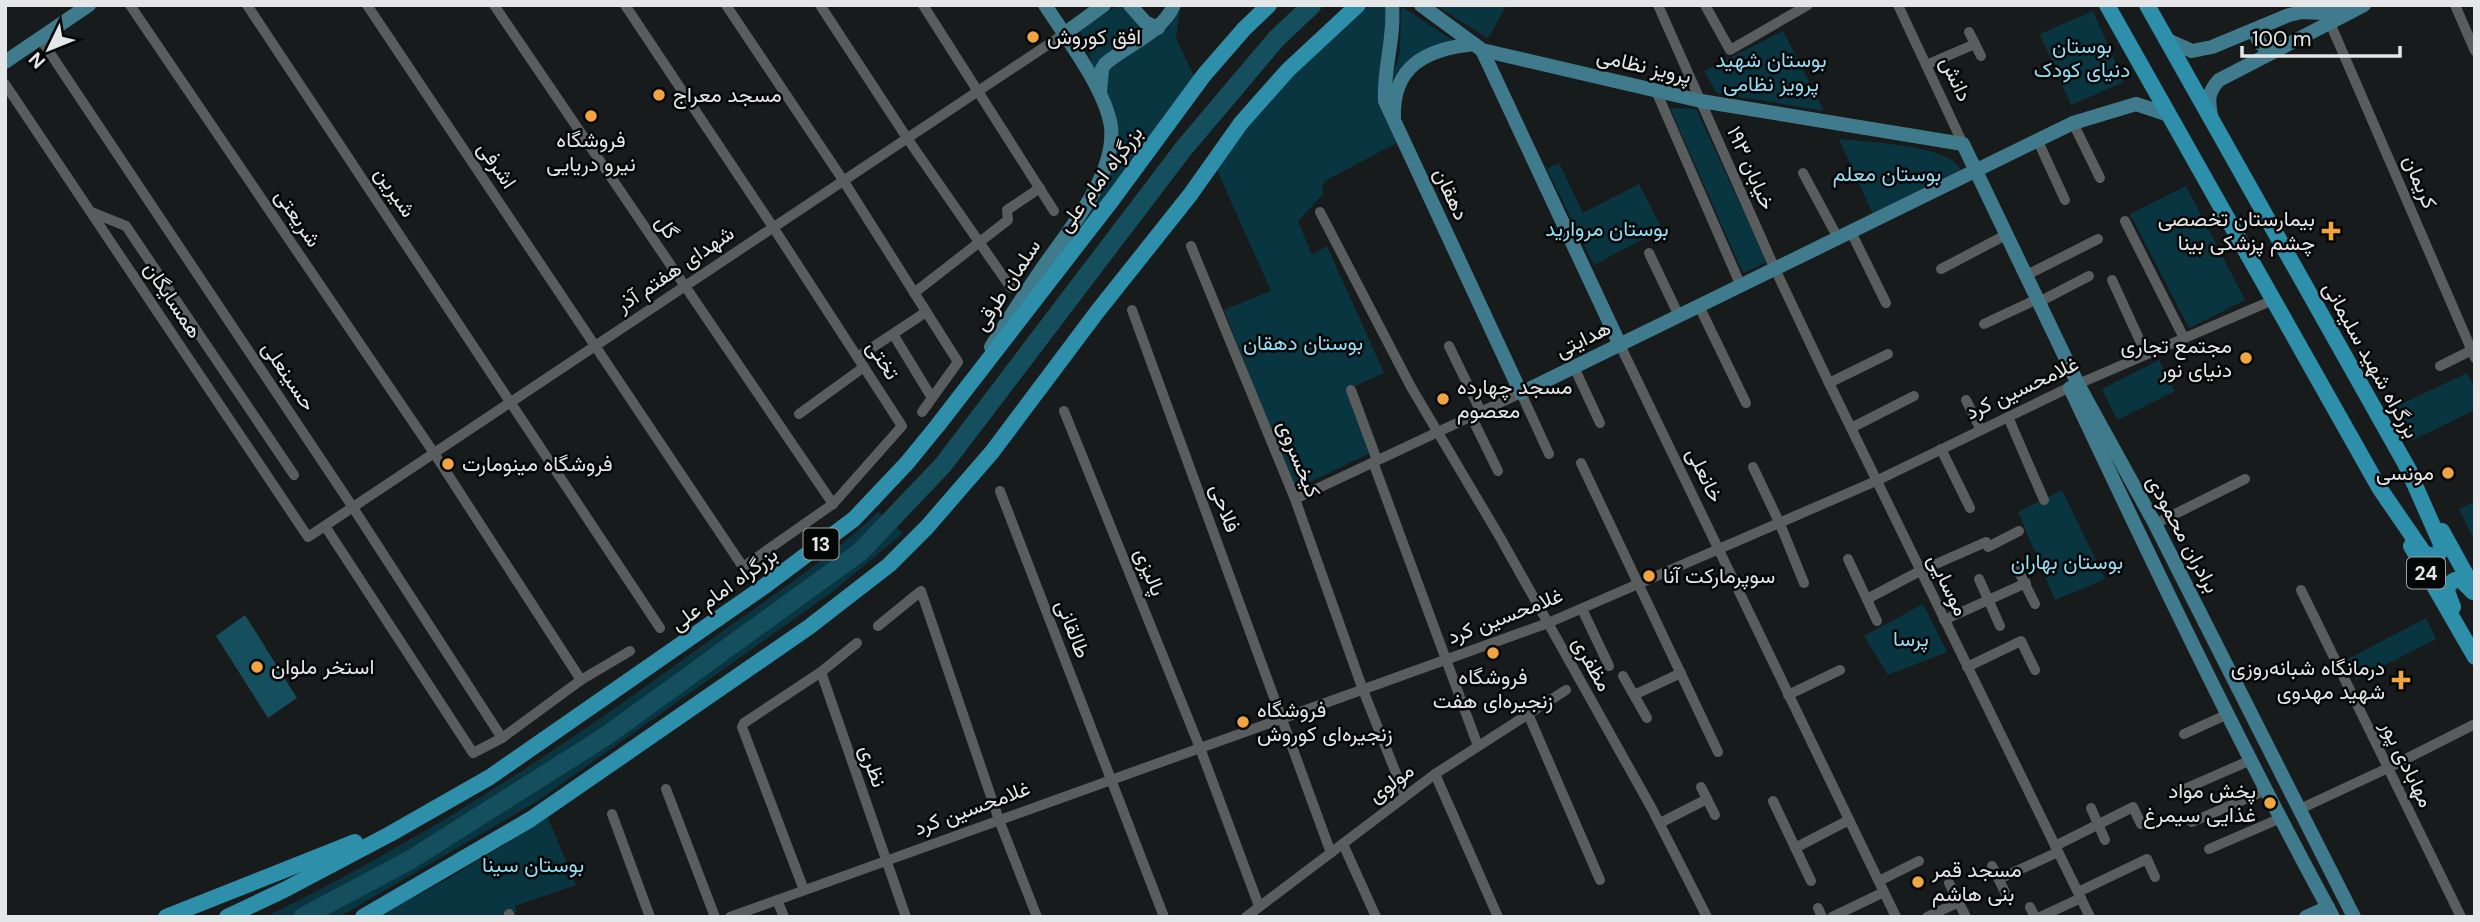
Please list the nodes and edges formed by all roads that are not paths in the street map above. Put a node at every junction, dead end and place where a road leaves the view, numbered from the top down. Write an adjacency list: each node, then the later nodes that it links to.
1 (89, 5): 33 (main road)
2 (130, 5): 120 (street, شریعتی)
3 (247, 5): 108 (street, شیرین)
4 (367, 5): 90 (street, اشرفی)
5 (494, 5): 76 (street, گل)
6 (625, 5): 64 (street, تختی)
7 (726, 5): 57 (street)
8 (820, 5): 51 (street)
9 (923, 5): 43 (street)
10 (1045, 5): 32 (main road, سلمان طرقی)
11 (1104, 5): 32 (main road)
12 (1130, 5): 30 (main road)
13 (1174, 5): 30 (main road)
14 (1269, 5): 100 (highway, بزرگراه امام علی / 13)
15 (1358, 5): 237 (highway)
16 (1392, 5): 48 (main road, دهقان)
17 (1420, 5): 36 (main road)
18 (1658, 5): 46 (street, خیابان ۱۹۳)
19 (1705, 5): 20 (street)
20 (1808, 5)
21 (2107, 5): 47 (highway, 24)
22 (2147, 5): 34 (highway, بزرگراه شهید سلیمانی / 24)
23 (2364, 5): 27 (main road)
24 (2455, 5): 38 (street)
25 (1901, 6): 41 (street, دانش)
26 (2300, 9): 27 (main road); 29 (main road)
27 (2346, 14): 28 (main road)
28 (2330, 23): 37 (main road); 95 (street, کریمان)
29 (2263, 26): 34 (main road); 37 (main road)
30 (1158, 28): 45 (main road)
31 (1969, 32): 35 (street)
32 (1063, 34): 43 (street, شهدای هفتم آذر); 45 (main road, سلمان طرقی)
33 (40, 38): 40 (main road); 135 (street, حسینعلی)
34 (2165, 39): 50 (highway, بزرگراه شهید سلیمانی / 24)
35 (1975, 44): 39 (street); 41 (street)
36 (1478, 47): 44 (main road, پرویز نظامی); 48 (main road); 91 (main road, خانعلی)
37 (2280, 48): 50 (main road)
38 (2475, 51)
39 (1981, 56)
40 (5, 62)
41 (1926, 65): 53 (street, دانش)
42 (5, 84): 61 (street, همسایگان)
43 (979, 90): 51 (street, شهدای هفتم آذر); 58 (street)
44 (1656, 91): 46 (main road, پرویز نظامی); 77 (street)
45 (1100, 94): 100 (main road, سلمان طرقی)
46 (1701, 101): 53 (main road, پرویز نظامی); 71 (street, خیابان ۱۹۳)
47 (2166, 114): 49 (main road, هدایتی); 80 (highway, 24)
48 (1395, 123): 104 (main road, دهقان)
49 (2073, 123): 52 (main road, هدایتی); 56 (street)
50 (2213, 123): 124 (highway, بزرگراه شهید سلیمانی / 24)
51 (907, 138): 57 (street, شهدای هفتم آذر); 68 (street)
52 (2037, 139): 54 (main road, هدایتی); 59 (street)
53 (1963, 144): 54 (main road, دانش)
54 (1976, 172): 65 (main road, هدایتی); 73 (main road)
55 (1803, 173): 65 (street)
56 (2100, 178)
57 (843, 180): 64 (street, شهدای هفتم آذر); 79 (street)
58 (1040, 188): 60 (street); 68 (street)
59 (2065, 200)
60 (1054, 211)
61 (91, 212): 127 (street); 141 (street, همسایگان)
62 (1320, 212): 118 (street, مظفری)
63 (2125, 222): 89 (street)
64 (773, 227): 76 (street, شهدای هفتم آذر); 96 (street, تختی)
65 (1844, 235): 66 (main road, هدایتی); 71 (main road, هدایتی); 82 (street)
66 (2000, 238): 72 (street); 81 (main road, هدایتی)
67 (2098, 239): 73 (street)
68 (980, 244): 78 (street); 79 (street)
69 (1191, 246): 132 (street, کیخسروی)
70 (1649, 253): 86 (street)
71 (1775, 269): 77 (main road, هدایتی); 101 (street, موسایی)
72 (1941, 269)
73 (2027, 275): 81 (main road)
74 (2089, 276): 81 (street)
75 (2112, 280): 94 (street)
76 (684, 286): 90 (street, شهدای هفتم آذر); 134 (street, گل)
77 (1741, 286): 83 (main road, هدایتی)
78 (1011, 288)
79 (914, 293): 85 (street)
80 (2273, 300): 89 (street, غلامحسین کرد); 130 (highway, 24)
81 (2035, 302): 87 (street); 102 (main road, هدایتی)
82 (1886, 303)
83 (1699, 306): 86 (main road, هدایتی); 109 (street)
84 (1132, 310): 181 (street, فلاحی)
85 (926, 312): 88 (street); 106 (street)
86 (1679, 316): 91 (main road, هدایتی)
87 (1984, 324)
88 (893, 334): 96 (street); 106 (street)
89 (2184, 338): 94 (street, غلامحسین کرد)
90 (595, 345): 108 (street, شهدای هفتم آذر); 134 (street, اشرفی)
91 (1620, 345): 99 (main road, هدایتی); 142 (street, خانعلی)
92 (1449, 346): 113 (street)
93 (1888, 354): 101 (street)
94 (2146, 354): 102 (street, غلامحسین کرد)
95 (2473, 354): 97 (street)
96 (858, 357): 98 (street, تختی)
97 (2440, 366)
98 (864, 367): 112 (street); 134 (street, تختی)
99 (1574, 367): 104 (main road, هدایتی); 115 (street)
100 (971, 381): 198 (highway, بزرگراه امام علی / 13)
101 (1829, 383): 116 (street, موسایی)
102 (2074, 386): 114 (street, غلامحسین کرد); 138 (main road, برادران محمودی); 179 (main road, برادران محمودی)
103 (1351, 390): 122 (street)
104 (1521, 393): 113 (street, هدایتی); 121 (street)
105 (1914, 396): 116 (street)
106 (932, 398): 111 (street)
107 (1966, 400): 117 (street)
108 (511, 401): 120 (street, شهدای هفتم آذر); 161 (street, شیرین)
109 (1746, 403)
110 (1064, 411): 186 (street, پالیزی)
111 (922, 412)
112 (799, 414)
113 (1476, 414): 118 (street, هدایتی); 126 (street)
114 (2008, 417): 117 (street, غلامحسین کرد); 133 (street)
115 (1600, 423)
116 (1851, 428): 129 (street, موسایی)
117 (1981, 430): 119 (street, غلامحسین کرد)
118 (1439, 432): 122 (street, هدایتی); 158 (street, مظفری)
119 (1941, 449): 129 (street, غلامحسین کرد); 136 (street)
120 (433, 453): 135 (street, شهدای هفتم آذر); 173 (street, شریعتی)
121 (1549, 454)
122 (1375, 461): 132 (street, هدایتی); 165 (street)
123 (1581, 463): 149 (street)
124 (2406, 465): 130 (highway); 151 (highway, بزرگراه شهید سلیمانی / 24)
125 (1753, 467): 137 (street)
126 (1499, 471)
127 (294, 475)
128 (2245, 479): 138 (street)
129 (1876, 481): 137 (street, غلامحسین کرد); 145 (street, موسایی)
130 (2379, 489): 164 (highway, 24)
131 (1000, 491): 191 (street, طالقانی)
132 (1295, 499): 174 (street, کیخسروی)
133 (2044, 500)
134 (832, 504)
135 (352, 506): 139 (street, شهدای هفتم آذر); 184 (street, حسینعلی)
136 (1970, 508)
137 (1780, 524): 142 (street, غلامحسین کرد); 147 (street)
138 (2155, 524): 201 (main road, برادران محمودی)
139 (325, 526): 141 (street, شهدای هفتم آذر); 184 (street)
140 (2019, 531): 145 (street)
141 (308, 537)
142 (1718, 551): 149 (street, غلامحسین کرد); 177 (street, خانعلی)
143 (1848, 559): 152 (street)
144 (2016, 566): 148 (street)
145 (1920, 571): 152 (street); 156 (street, موسایی)
146 (1979, 579): 153 (street)
147 (1804, 583)
148 (2026, 583): 153 (street); 154 (street)
149 (1640, 584): 155 (street, غلامحسین کرد); 171 (street)
150 (2301, 590): 189 (street, مهابادی پور)
151 (2475, 592): 164 (highway)
152 (1867, 599): 157 (street)
153 (1988, 600): 156 (street); 160 (street)
154 (2035, 604)
155 (1582, 609): 158 (street, غلامحسین کرد); 166 (street)
156 (1944, 620): 167 (street, موسایی)
157 (1877, 621)
158 (1548, 623): 165 (street, غلامحسین کرد); 208 (street, مظفری)
159 (878, 626): 205 (street)
160 (2000, 626)
161 (660, 628)
162 (857, 643): 170 (street)
163 (630, 651): 173 (street)
164 (2472, 653)
165 (1447, 660): 174 (street, غلامحسین کرد); 185 (street)
166 (1609, 666)
167 (1967, 667): 169 (street); 214 (street, موسایی)
168 (1840, 670): 177 (street)
169 (2035, 670)
170 (821, 672): 217 (street, نظری); 226 (street)
171 (1681, 673): 176 (street); 187 (street)
172 (1623, 676): 176 (street)
173 (581, 681): 184 (street)
174 (1363, 690): 181 (street, غلامحسین کرد); 196 (street, کیخسروی)
175 (1566, 690): 178 (street, مولوی)
176 (1634, 695): 180 (street)
177 (1788, 695): 206 (street, خانعلی)
178 (1528, 714): 185 (street, مولوی); 222 (street)
179 (2228, 714): 183 (street); 188 (main road, برادران محمودی)
180 (1647, 718)
181 (1282, 719): 186 (street, غلامحسین کرد); 216 (street, فلاحی)
182 (2475, 724): 189 (street)
183 (2184, 734)
184 (502, 738)
185 (1478, 746): 190 (street, مولوی)
186 (1200, 748): 191 (street, غلامحسین کرد); 232 (street, پالیزی)
187 (1718, 752)
188 (2251, 760): 194 (main road, برادران محمودی); 195 (street)
189 (2388, 768): 201 (street); 256 (street, مهابادی پور)
190 (1435, 774): 196 (street, مولوی); 246 (street)
191 (1111, 780): 205 (street, غلامحسین کرد); 244 (street, طالقانی)
192 (1701, 786): 197 (street)
193 (666, 789): 239 (street)
194 (2266, 790): 204 (main road, برادران محمودی); 207 (street)
195 (2180, 791)
196 (1405, 796): 212 (street, مولوی)
197 (1707, 799): 203 (street); 208 (street)
198 (450, 800): 235 (highway); 236 (highway, بزرگراه امام علی / 13)
199 (1773, 801): 213 (street)
200 (2091, 808): 209 (street)
201 (2300, 808): 204 (main road); 255 (main road, برادران محمودی)
202 (612, 814): 238 (street)
203 (1715, 815)
204 (2281, 818): 215 (street); 233 (main road, برادران محمودی)
205 (999, 820): 217 (street, غلامحسین کرد); 243 (street)
206 (1849, 820): 213 (street); 224 (street, خانعلی)
207 (2192, 822)
208 (1660, 823): 247 (street, مظفری)
209 (2098, 824): 210 (street); 211 (street); 214 (street)
210 (2141, 824)
211 (2105, 839)
212 (1343, 844): 216 (street, مولوی); 245 (street)
213 (1795, 848): 223 (street)
214 (2057, 849): 221 (street); 228 (street, موسایی)
215 (2209, 849)
216 (1331, 853): 232 (street, مولوی)
217 (885, 861): 226 (street, غلامحسین کرد); 242 (street, نظری)
218 (1919, 861): 224 (street)
219 (1992, 866): 221 (street)
220 (2155, 877): 228 (street)
221 (1999, 879): 230 (street)
222 (1600, 880)
223 (1811, 881)
224 (1879, 881): 227 (street, خانعلی)
225 (1949, 883): 231 (street)
226 (804, 890): 229 (street, غلامحسین کرد)
227 (1884, 892): 248 (street); 249 (street, خانعلی)
228 (2079, 895): 252 (street); 253 (street, موسایی)
229 (777, 900): 240 (street, غلامحسین کرد); 241 (street)
230 (2009, 900)
231 (1959, 902): 250 (street); 251 (street)
232 (1259, 905): 234 (street, مولوی)
233 (2330, 912): 254 (main road)
234 (1247, 916)
235 (166, 917)
236 (227, 917)
237 (363, 917)
238 (650, 917)
239 (715, 917)
240 (730, 917)
241 (783, 917)
242 (906, 917)
243 (1037, 917)
244 (1164, 917)
245 (1376, 917)
246 (1498, 917)
247 (1707, 917)
248 (1832, 917)
249 (1896, 917)
250 (1927, 917)
251 (1966, 917)
252 (2040, 917)
253 (2090, 917)
254 (2306, 917)
255 (2354, 917)
256 (2461, 917)

